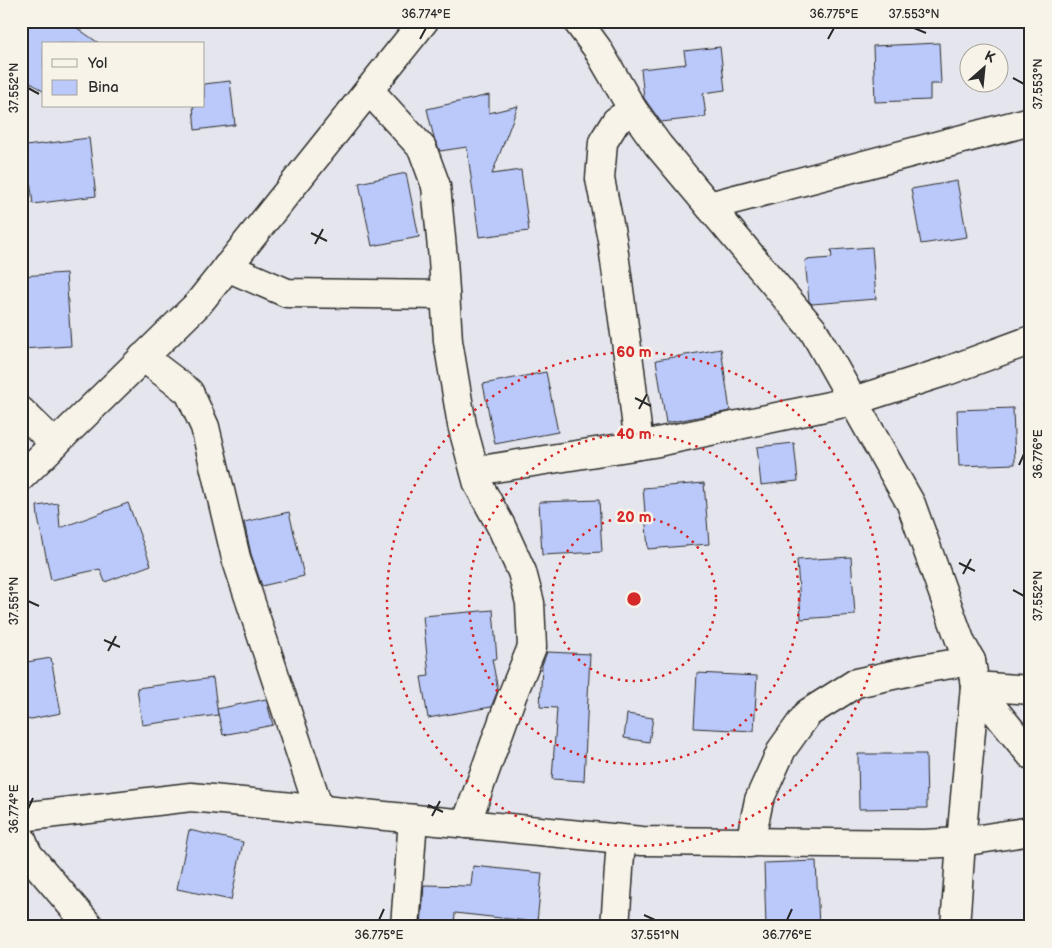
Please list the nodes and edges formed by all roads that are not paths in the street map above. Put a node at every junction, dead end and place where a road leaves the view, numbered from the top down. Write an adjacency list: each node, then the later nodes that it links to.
1 (424, 21): 3 (street)
2 (577, 21): 4 (street)
3 (370, 90): 7 (street); 8 (street)
4 (632, 110): 6 (street); 14 (street)
5 (1031, 121): 6 (street)
6 (709, 206): 11 (street)
7 (227, 267): 8 (street); 10 (street)
8 (445, 295): 15 (street)
9 (1031, 340): 11 (street)
10 (143, 357): 13 (street); 20 (street)
11 (853, 401): 14 (street); 17 (street)
12 (21, 411): 13 (street)
13 (55, 444): 16 (street)
14 (639, 445): 15 (street)
15 (475, 471): 23 (street)
16 (21, 477)
17 (973, 673): 18 (street); 19 (street); 27 (street); 28 (street)
18 (1031, 690)
19 (1031, 755)
20 (319, 810): 21 (street); 22 (street)
21 (21, 817)
22 (414, 819): 23 (street); 30 (street)
23 (466, 824): 26 (street)
24 (1031, 831): 27 (street)
25 (21, 838): 29 (street)
26 (620, 840): 28 (street); 31 (street)
27 (961, 842): 28 (street); 32 (street)
28 (750, 843)
29 (90, 927)
30 (405, 927)
31 (615, 927)
32 (955, 927)

